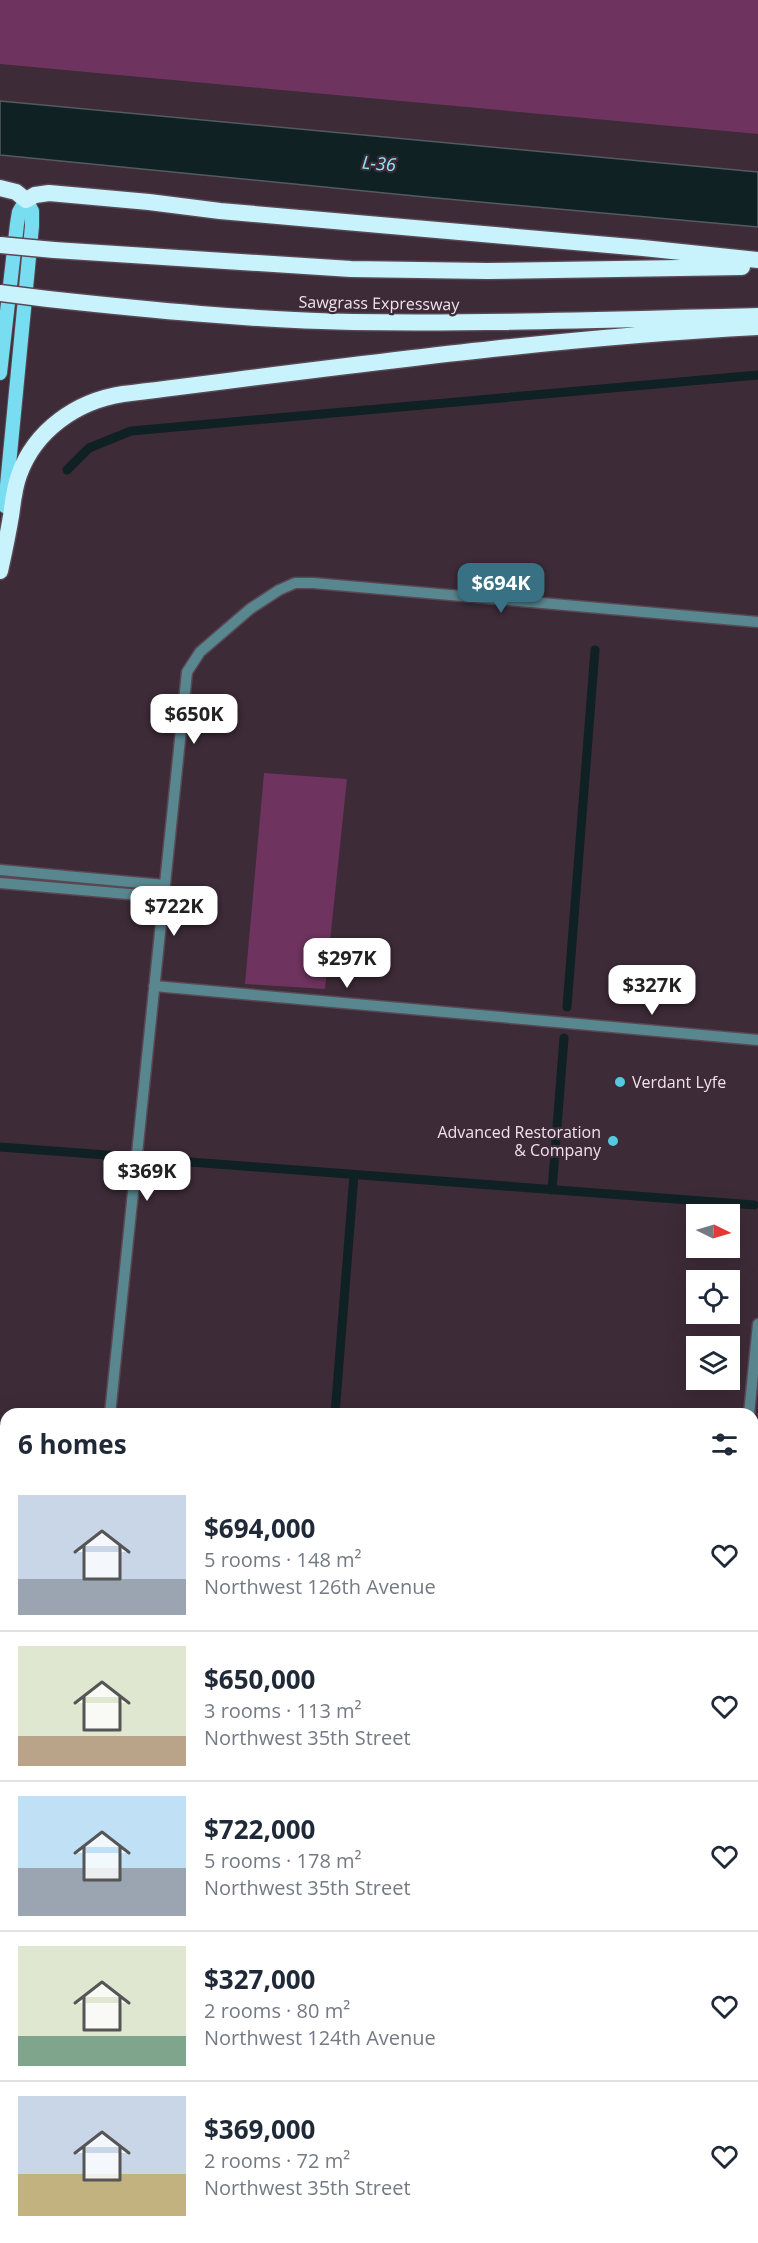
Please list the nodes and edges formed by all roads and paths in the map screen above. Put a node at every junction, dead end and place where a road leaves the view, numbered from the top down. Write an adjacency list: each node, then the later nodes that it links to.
1 (0, 188): 2 (highway)
2 (26, 200): 4 (highway); 9 (main road); 10 (main road)
3 (0, 245): 5 (highway, Sawgrass Expressway, bridge)
4 (758, 260)
5 (758, 266)
6 (0, 294): 7 (highway, Sawgrass Expressway, bridge)
7 (758, 316)
8 (758, 327): 10 (highway)
9 (0, 373)
10 (0, 572)
11 (758, 622): 14 (street)
12 (0, 870): 14 (street)
13 (0, 883): 15 (street)
14 (164, 885): 15 (street)
15 (163, 897): 16 (street)
16 (154, 986): 17 (street); 20 (street)
17 (758, 1040)
18 (758, 1324): 19 (street)
19 (757, 1350): 21 (street)
20 (111, 1408)
21 (749, 1408)

